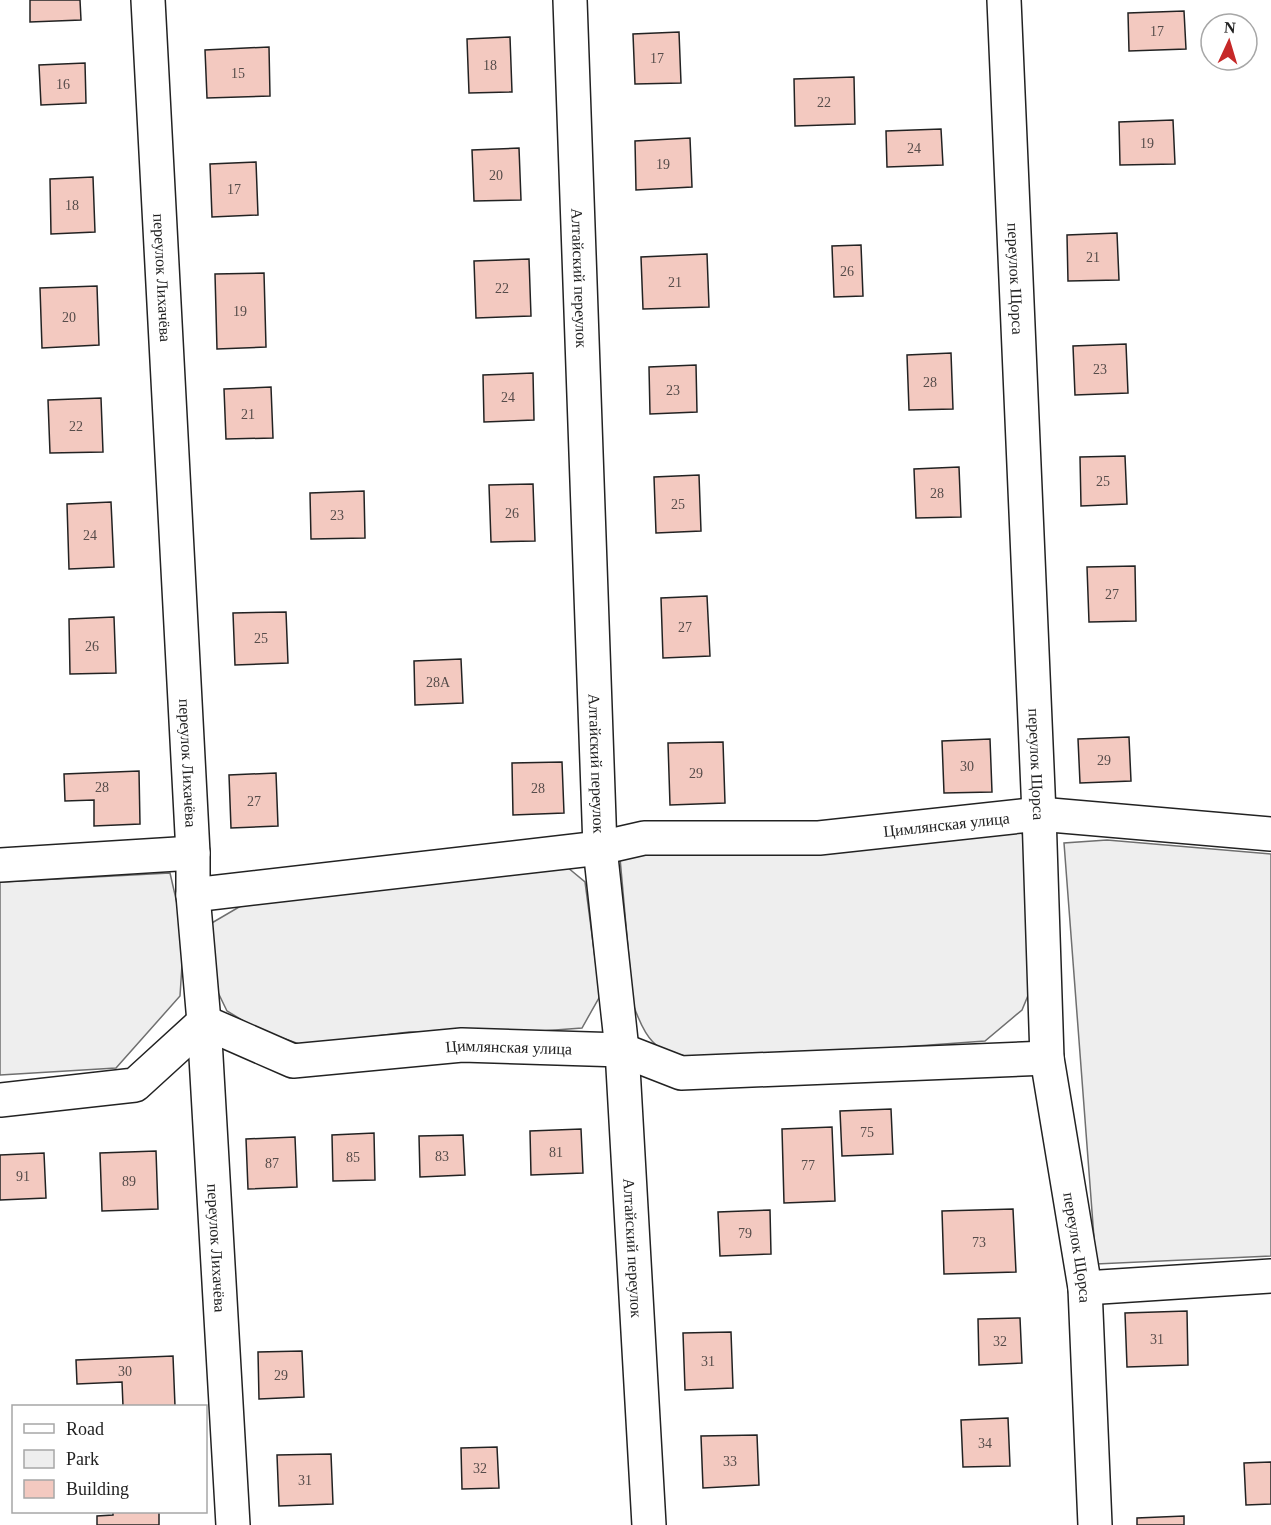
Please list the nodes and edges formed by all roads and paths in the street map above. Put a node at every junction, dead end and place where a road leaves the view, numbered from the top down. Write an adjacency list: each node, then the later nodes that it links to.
1 (148, 0): 7 (street, переулок Лихачёва)
2 (570, 0): 6 (street, Алтайский переулок)
3 (1004, 0): 4 (street, переулок Щорса)
4 (1038, 814): 5 (street, Цимлянская улица); 6 (street, Цимлянская улица); 12 (street, переулок Щорса)
5 (1271, 834)
6 (600, 848): 9 (street, Цимлянская улица); 11 (street, Алтайский переулок)
7 (193, 853): 8 (street); 9 (street, переулок Лихачёва)
8 (0, 866)
9 (194, 895): 10 (street, переулок Лихачёва)
10 (204, 1022): 11 (street, Цимлянская улица); 13 (street); 16 (street, переулок Лихачёва)
11 (622, 1050): 12 (street, Цимлянская улица); 17 (street, Алтайский переулок)
12 (1047, 1058): 15 (street, переулок Щорса)
13 (0, 1100)
14 (1271, 1276): 15 (street)
15 (1085, 1288): 18 (street, переулок Щорса)
16 (232, 1525)
17 (649, 1525)
18 (1095, 1525)

